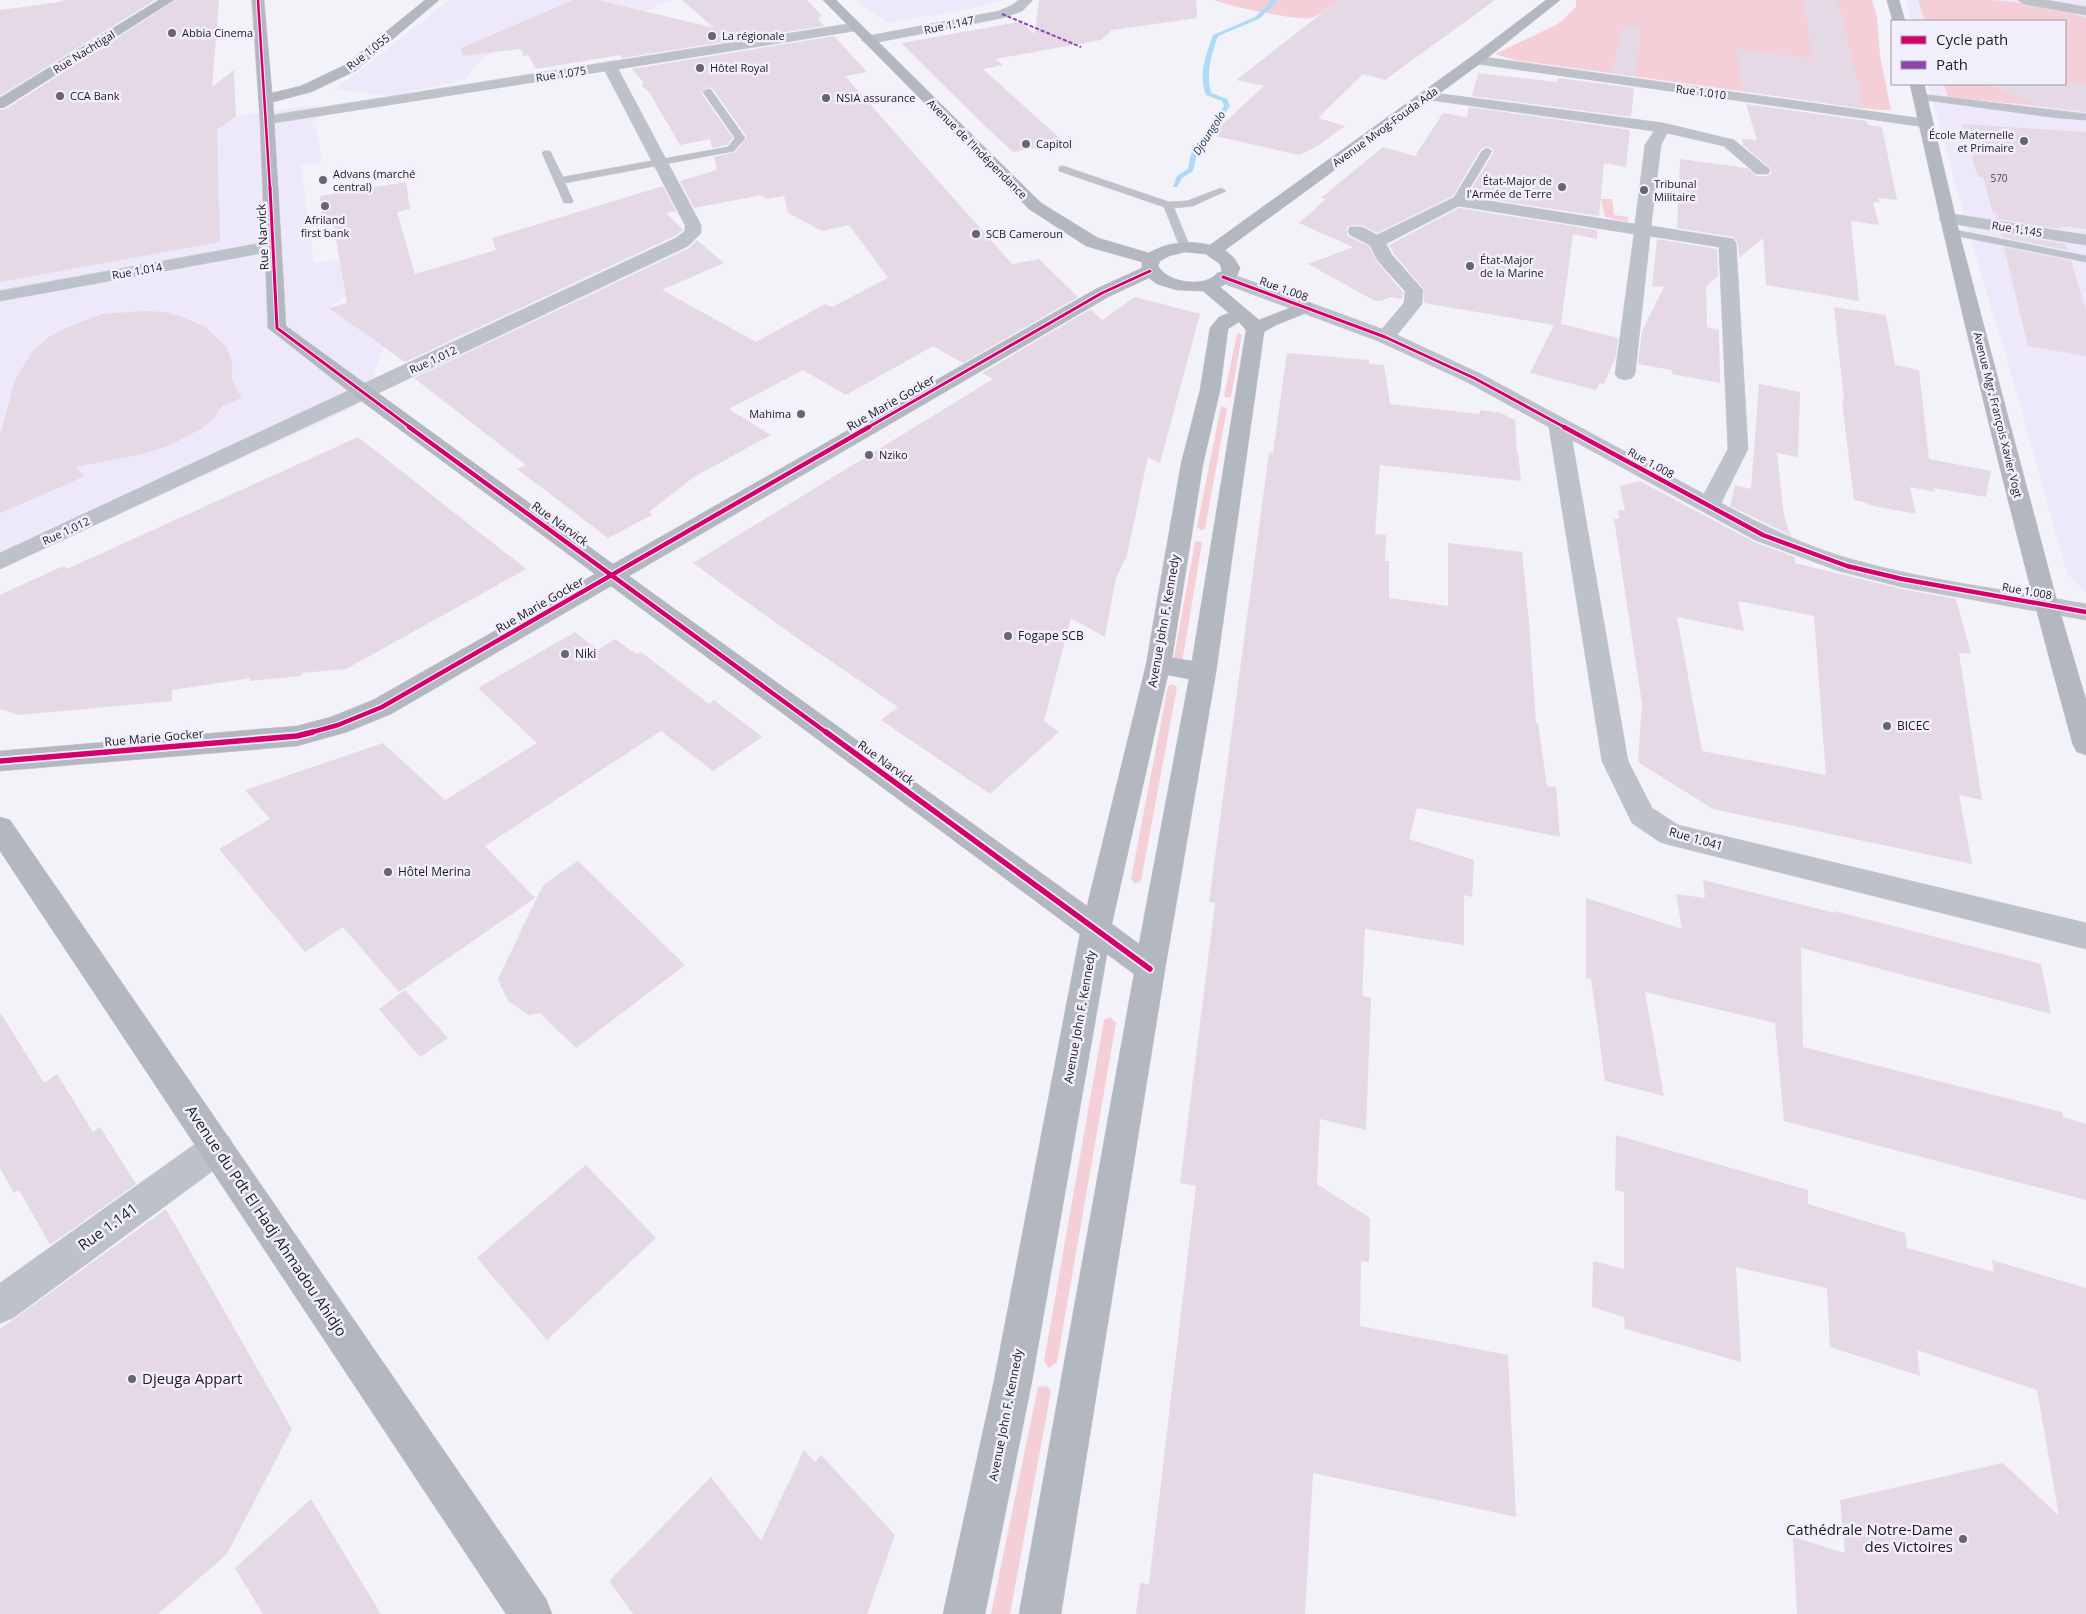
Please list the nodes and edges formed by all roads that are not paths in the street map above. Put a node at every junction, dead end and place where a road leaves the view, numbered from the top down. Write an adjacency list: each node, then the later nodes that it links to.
1 (168, 0): 18 (main road, Rue Nachtigal)
2 (258, 0): 19 (main road, Rue Narvick)
3 (433, 0): 19 (main road, Rue 1.055)
4 (830, 0): 11 (main road, Avenue de l'Indépendance)
5 (1554, 0): 13 (main road, Avenue Mvog-Fouda Ada)
6 (1893, 0): 10 (main road)
7 (2024, 0): 9 (street)
8 (1024, 1): 12 (street, Rue 1.147)
9 (2086, 11)
10 (1899, 20)
11 (855, 27): 12 (main road, Avenue de l'Indépendance); 14 (street, Rue 1.075)
12 (868, 40): 44 (main road, Avenue de l'Indépendance)
13 (1476, 60): 17 (main road, Avenue Mvog-Fouda Ada); 21 (street, Rue 1.010)
14 (610, 66): 19 (street, Rue 1.075); 27 (street, Rue 1.012)
15 (1919, 90): 20 (lane); 21 (main road, Avenue Mgr. François Xavier Vogt)
16 (708, 92): 27 (lane)
17 (1427, 96): 22 (street); 42 (main road, Avenue Mvog-Fouda Ada)
18 (0, 104)
19 (267, 110): 40 (main road, Rue Narvick)
20 (2086, 117)
21 (1925, 123): 35 (main road, Avenue Mgr. François Xavier Vogt)
22 (1663, 128): 24 (street); 29 (street)
23 (1634, 142): 24 (street)
24 (1652, 145): 36 (street)
25 (1488, 151): 33 (lane)
26 (547, 153): 30 (lane)
27 (659, 162): 30 (lane); 52 (street, Rue 1.012)
28 (1063, 169): 34 (lane)
29 (1762, 171)
30 (559, 181): 32 (lane)
31 (1221, 191): 34 (lane)
32 (568, 201)
33 (1457, 201): 36 (street); 39 (street)
34 (1168, 205): 41 (lane)
35 (1949, 225): 38 (street, Rue 1.145); 43 (lane); 59 (main road, Avenue Mgr. François Xavier Vogt)
36 (1643, 230): 50 (street); 55 (street)
37 (1356, 231): 39 (street)
38 (2086, 240)
39 (1377, 242): 49 (street)
40 (274, 246): 46 (street, Rue 1.014); 52 (main road, Rue Narvick)
41 (1185, 247): 42 (main road, Rue Marie Gocker); 44 (main road, Rue Marie Gocker)
42 (1213, 251): 45 (main road)
43 (2086, 259)
44 (1151, 265): 45 (main road, Avenue de l'Indépendance); 58 (main road, Rue Marie Gocker)
45 (1215, 282): 47 (street, Rue 1.008); 48 (main road)
46 (0, 296)
47 (1305, 308): 48 (main road); 49 (street, Rue 1.008)
48 (1247, 322): 51 (main road, Avenue John F. Kennedy); 53 (main road, Avenue John F. Kennedy)
49 (1385, 337): 54 (street, Rue 1.008)
50 (1625, 374)
51 (1210, 390): 53 (main road); 56 (main road, Avenue John F. Kennedy)
52 (363, 393): 57 (street, Rue 1.012); 58 (main road, Rue Narvick)
53 (1246, 394): 56 (main road, Avenue John F. Kennedy)
54 (1559, 424): 55 (street, Rue 1.008); 67 (street, Rue 1.041)
55 (1709, 506): 59 (street, Rue 1.008)
56 (1203, 527): 61 (main road, Avenue John F. Kennedy); 62 (main road, Avenue John F. Kennedy)
57 (0, 562)
58 (612, 575): 64 (main road, Rue Marie Gocker); 66 (main road, Rue Narvick)
59 (2046, 605): 60 (street, Rue 1.008); 63 (main road, Avenue Mgr. François Xavier Vogt)
60 (2086, 612)
61 (1158, 665): 62 (main road); 66 (main road, Avenue John F. Kennedy)
62 (1203, 672): 68 (main road, Avenue John F. Kennedy)
63 (2086, 744)
64 (0, 761)
65 (0, 828): 69 (main road, Avenue du Pdt El Hadj Ahmadou Ahidjo)
66 (1096, 929): 68 (main road, Rue Narvick); 72 (main road, Avenue John F. Kennedy)
67 (2086, 936)
68 (1150, 969): 73 (main road, Avenue John F. Kennedy)
69 (217, 1148): 70 (street, Rue 1.141); 71 (main road, Avenue du Pdt El Hadj Ahmadou Ahidjo)
70 (0, 1305)
71 (531, 1614)
72 (964, 1614)
73 (1040, 1614)

